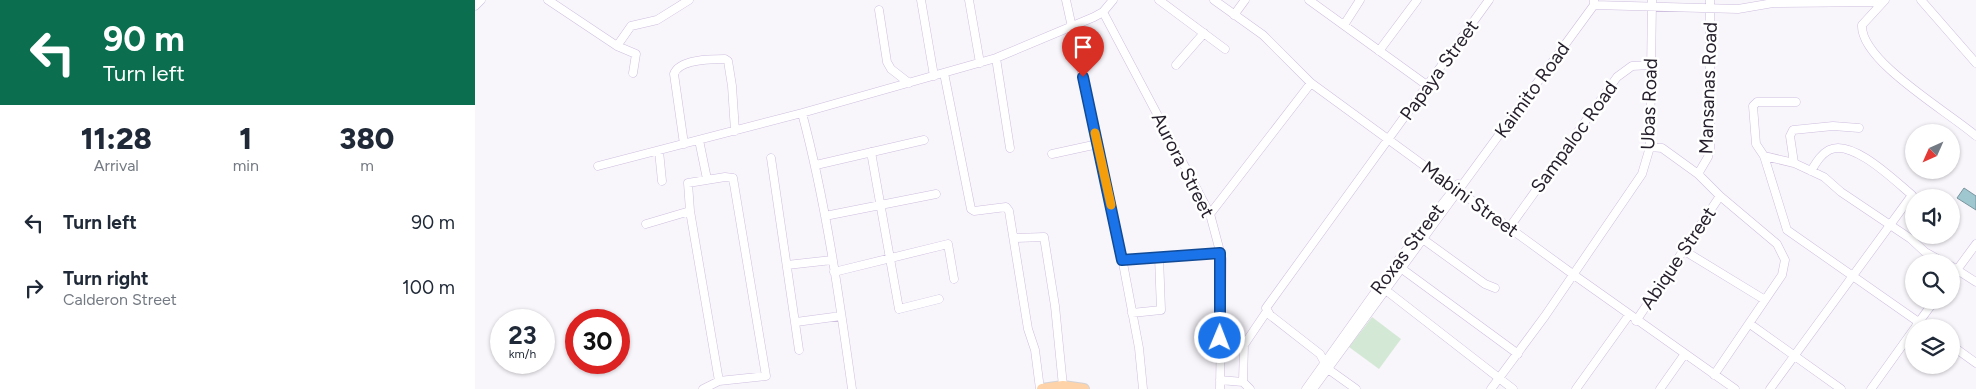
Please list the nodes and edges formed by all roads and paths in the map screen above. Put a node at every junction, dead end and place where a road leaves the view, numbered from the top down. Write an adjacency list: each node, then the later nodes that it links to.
1 (481, 0): 22 (street)
2 (549, 0): 30 (street)
3 (670, 0): 23 (street)
4 (689, 0): 23 (street)
5 (921, 0): 40 (street)
6 (969, 0): 34 (street)
7 (1066, 0): 28 (street)
8 (1113, 0): 25 (street)
9 (1159, 0): 29 (street)
10 (1214, 0): 26 (street, Mabini Street)
11 (1245, 0): 26 (street)
12 (1309, 0): 27 (street)
13 (1360, 0): 27 (street)
14 (1417, 0): 32 (street)
15 (1489, 0): 43 (street, Papaya Street)
16 (1921, 0): 35 (street)
17 (1852, 1): 18 (street); 21 (street)
18 (1884, 1): 48 (street)
19 (1652, 2): 20 (street); 21 (street); 37 (street, Ubas Road)
20 (1594, 3): 66 (street, Kaimito Road)
21 (1710, 4): 65 (street, Mansanas Road)
22 (475, 6)
23 (675, 7): 30 (street)
24 (879, 10): 41 (street)
25 (1103, 12): 28 (street); 74 (street, Aurora Street)
26 (1234, 15): 42 (street, Mabini Street)
27 (1344, 26): 32 (street)
28 (1072, 27): 33 (street); 53 (street)
29 (1204, 33): 31 (street); 36 (street)
30 (617, 46): 38 (street)
31 (1225, 49)
32 (1379, 51): 43 (street)
33 (996, 58): 34 (street); 55 (street)
34 (980, 63): 39 (street)
35 (1976, 63)
36 (1176, 65)
37 (1651, 66): 54 (street, Ubas Road); 78 (street, Sampaloc Road)
38 (633, 73)
39 (944, 73): 40 (street); 81 (street)
40 (934, 76): 41 (street)
41 (909, 83): 45 (street)
42 (1311, 83): 51 (street, Mabini Street); 74 (street)
43 (1428, 86): 51 (street, Papaya Street)
44 (1796, 102): 59 (street)
45 (802, 113): 47 (street); 62 (street)
46 (1859, 128): 61 (street)
47 (735, 131): 49 (street); 52 (street)
48 (1976, 136)
49 (699, 140): 52 (street); 67 (street)
50 (924, 140): 57 (street)
51 (1388, 140): 69 (street, Mabini Street); 104 (street, Papaya Street)
52 (684, 144): 56 (street)
53 (1098, 144): 58 (street); 90 (street)
54 (1650, 147): 65 (street); 96 (street, Ubas Road)
55 (1010, 148)
56 (659, 151): 63 (street); 68 (street)
57 (871, 152): 62 (street); 72 (street)
58 (1052, 154)
59 (1764, 156): 61 (street); 79 (street)
60 (771, 158): 92 (street)
61 (1794, 163): 64 (street)
62 (816, 165): 75 (street)
63 (598, 166)
64 (1811, 171): 77 (street); 77 (street)
65 (1698, 174): 71 (street)
66 (1466, 178): 69 (street, Roxas Street)
67 (707, 179): 73 (street); 125 (street)
68 (662, 181)
69 (1457, 188): 78 (street, Mabini Street); 80 (street, Roxas Street)
70 (936, 194): 72 (street)
71 (1719, 196): 82 (street); 84 (street, Abique Street)
72 (881, 205): 75 (street); 88 (street)
73 (690, 211): 76 (street); 125 (street)
74 (1211, 214): 85 (street, Aurora Street)
75 (825, 216): 89 (street)
76 (646, 224)
77 (1890, 225): 86 (street); 97 (street)
78 (1509, 228): 96 (street, Mabini Street)
79 (1787, 230): 82 (street); 97 (street)
80 (1420, 237): 93 (street, Roxas Street); 101 (street)
81 (1014, 238): 127 (street); 130 (street)
82 (1777, 244): 103 (street)
83 (1976, 244): 91 (street)
84 (1683, 250): 103 (street); 109 (street, Abique Street)
85 (1220, 253): 87 (street); 112 (street, Aurora Street)
86 (1928, 254)
87 (1159, 257): 90 (street); 105 (street)
88 (890, 258): 95 (street); 98 (street); 102 (street)
89 (832, 260): 92 (street); 95 (street)
90 (1122, 260): 105 (street)
91 (1960, 262)
92 (787, 265): 110 (street)
93 (1398, 266): 100 (street, Roxas Street); 117 (street)
94 (1960, 271): 99 (street)
95 (834, 272): 107 (street)
96 (1573, 275): 106 (street, Mabini Street); 117 (street, Ubas Road)
97 (1853, 275): 108 (street); 119 (street)
98 (954, 279)
99 (1976, 282)
100 (1382, 288): 121 (street, Roxas Street); 123 (street)
101 (1495, 288)
102 (939, 299)
103 (1765, 300): 111 (street)
104 (1267, 311): 114 (street, Papaya Street); 121 (street)
105 (1132, 313): 132 (street)
106 (1629, 315): 109 (street, Mabini Street); 140 (street)
107 (841, 316): 110 (street); 129 (street)
108 (1907, 319)
109 (1637, 321): 118 (street, Mabini Street)
110 (795, 322): 115 (street)
111 (1750, 324): 119 (street); 122 (street)
112 (1220, 338): 114 (street); 124 (street, Aurora Street)
113 (1905, 341): 145 (street)
114 (1247, 342): 126 (street)
115 (799, 350)
116 (1960, 351): 120 (street)
117 (1517, 354): 123 (street, Ubas Road)
118 (1684, 354): 122 (street, Mabini Street); 141 (street)
119 (1793, 356): 143 (street); 144 (street)
120 (1976, 363)
121 (1326, 366): 135 (street, Roxas Street); 136 (street, Roxas Street); 137 (street)
122 (1714, 375): 142 (street, Mabini Street)
123 (1499, 379): 138 (street, Ubas Road); 139 (street)
124 (1220, 380): 126 (street); 133 (street, Aurora Street)
125 (719, 381): 128 (street)
126 (1243, 382): 134 (street)
127 (1063, 386): 130 (main road); 131 (main road)
128 (703, 389)
129 (852, 389)
130 (1041, 389)
131 (1081, 389)
132 (1143, 389)
133 (1220, 389)
134 (1250, 389)
135 (1306, 389)
136 (1313, 389)
137 (1356, 389)
138 (1491, 389)
139 (1513, 389)
140 (1576, 389)
141 (1660, 389)
142 (1735, 389)
143 (1770, 389)
144 (1841, 389)
145 (1871, 389)

